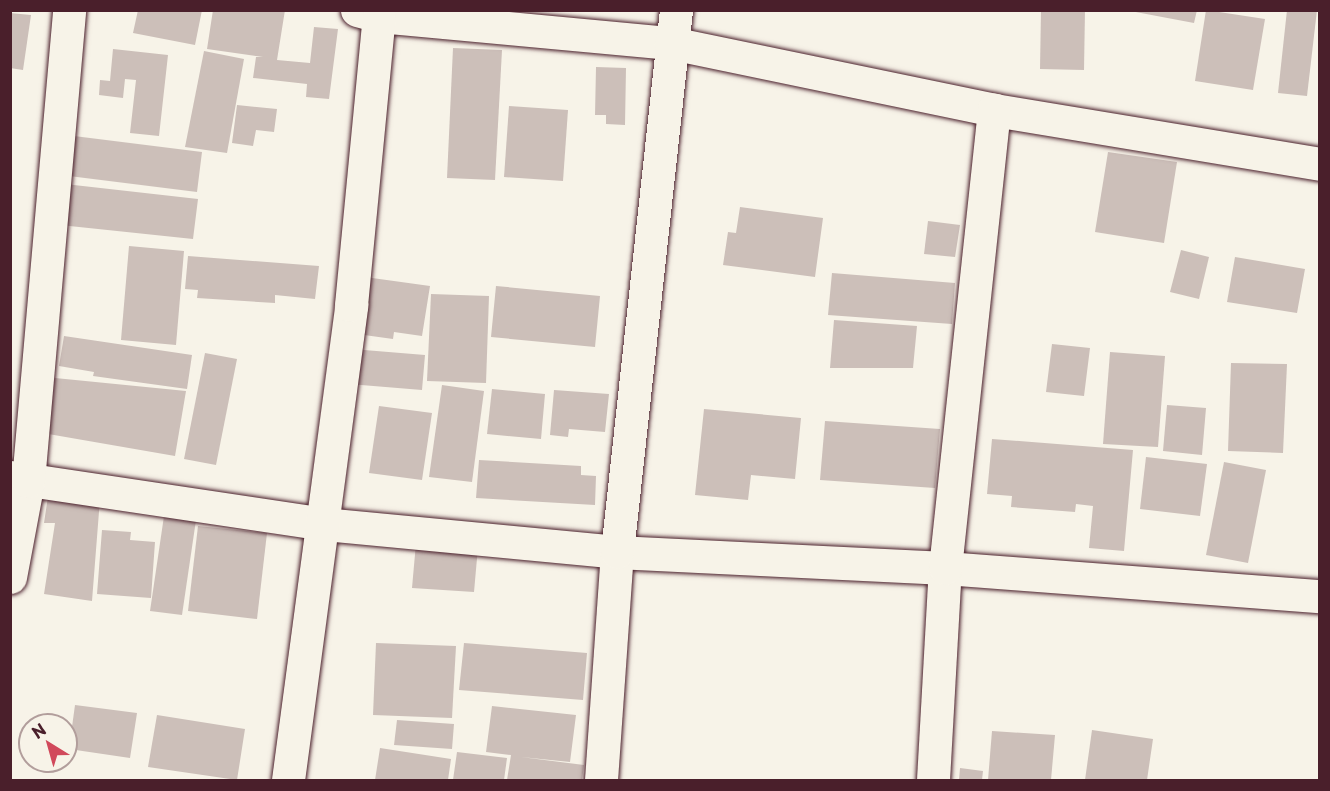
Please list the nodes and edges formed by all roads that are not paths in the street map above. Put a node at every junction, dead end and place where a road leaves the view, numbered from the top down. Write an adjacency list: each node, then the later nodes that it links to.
1 (69, 10): 7 (street)
2 (676, 10): 4 (street)
3 (368, 13): 4 (street); 8 (street)
4 (671, 43): 5 (street); 9 (street)
5 (994, 110): 6 (street); 10 (street)
6 (1320, 164)
7 (19, 479): 8 (street); 11 (street)
8 (323, 524): 9 (street); 13 (street)
9 (617, 552): 10 (street); 14 (street)
10 (945, 568): 12 (street); 15 (street)
11 (10, 577)
12 (1320, 596)
13 (288, 780)
14 (601, 780)
15 (933, 780)

